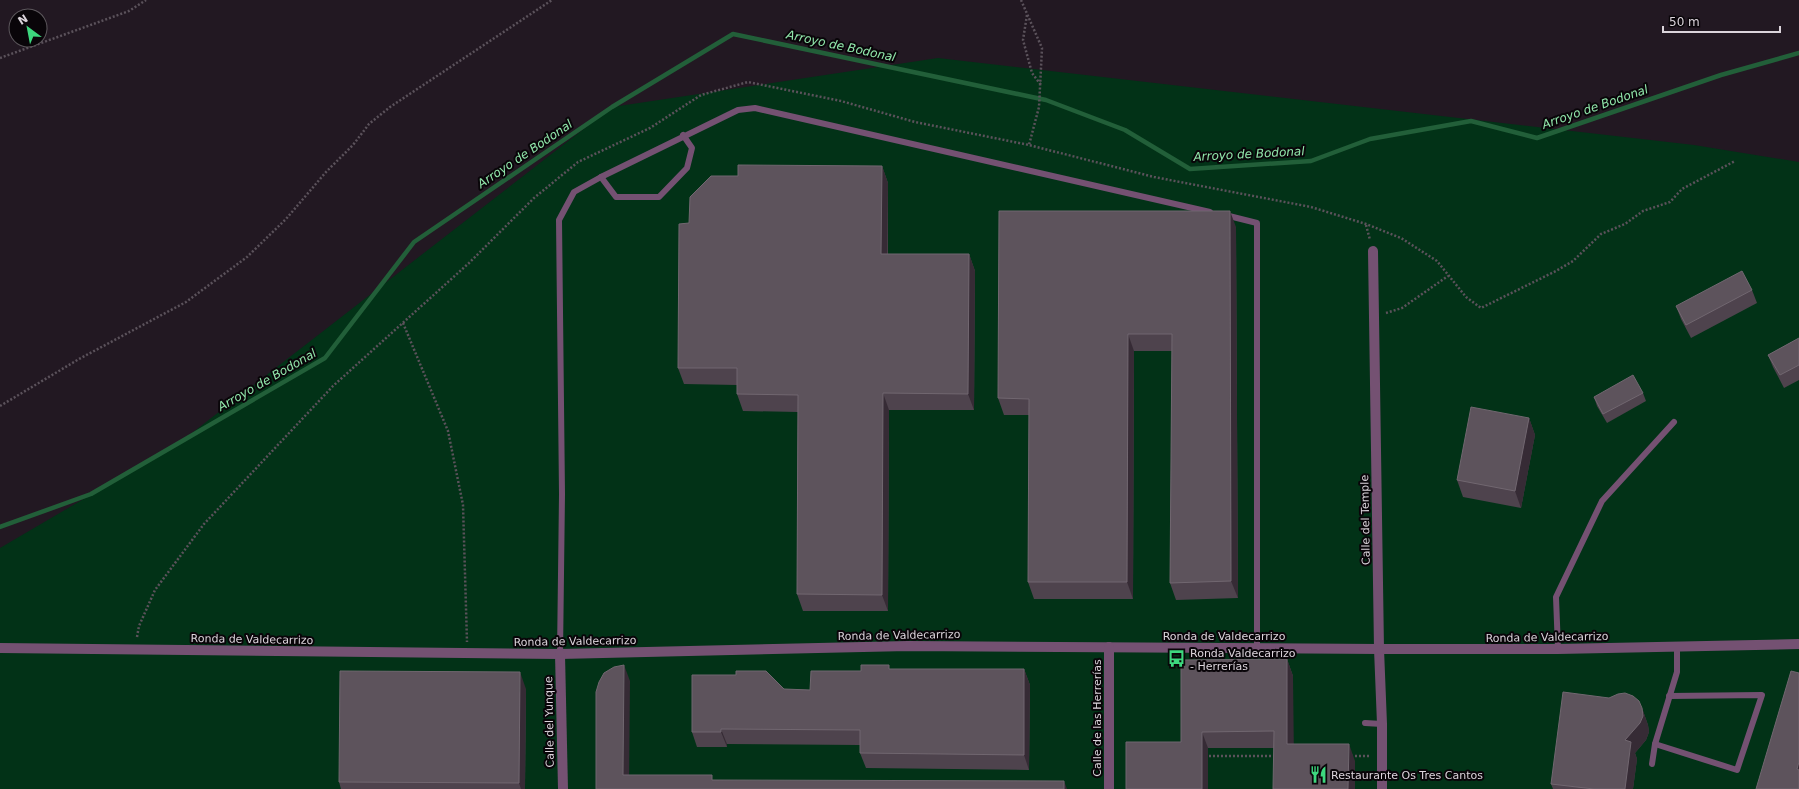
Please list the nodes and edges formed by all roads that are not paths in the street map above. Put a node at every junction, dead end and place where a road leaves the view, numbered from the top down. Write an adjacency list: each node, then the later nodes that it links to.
1 (683, 136): 2 (lane); 2 (lane); 9 (lane)
2 (601, 177): 12 (lane)
3 (1373, 251): 10 (street, Calle del Temple)
4 (1674, 422): 11 (lane)
5 (1799, 644): 7 (street, Ronda de Valdecarrizo)
6 (1109, 647): 9 (street, Ronda de Valdecarrizo); 12 (street, Ronda de Valdecarrizo); 19 (street, Calle de las Herrerías)
7 (1677, 647): 11 (street, Ronda de Valdecarrizo); 13 (lane)
8 (0, 648): 12 (street, Ronda de Valdecarrizo)
9 (1257, 648): 10 (street, Ronda de Valdecarrizo)
10 (1379, 649): 11 (street, Ronda de Valdecarrizo); 15 (street, Calle del Temple)
11 (1558, 649)
12 (560, 654): 18 (street, Calle del Yunque)
13 (1669, 696): 16 (lane); 16 (lane)
14 (1365, 723): 15 (lane)
15 (1382, 724): 20 (street, Calle del Temple)
16 (1655, 744): 17 (lane)
17 (1652, 764)
18 (563, 789)
19 (1109, 789)
20 (1382, 789)

